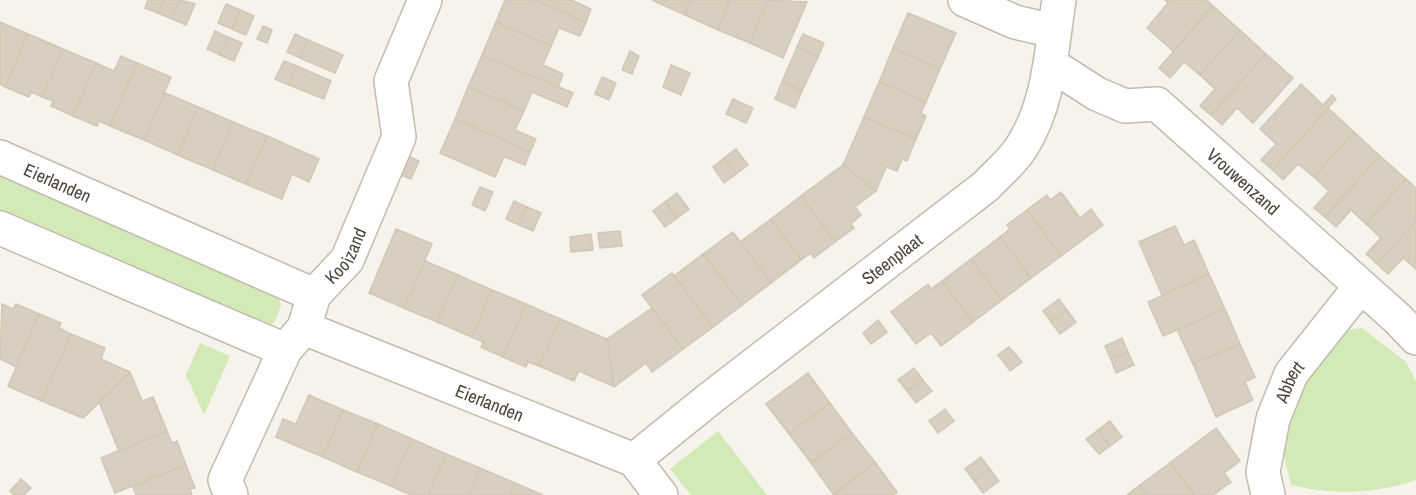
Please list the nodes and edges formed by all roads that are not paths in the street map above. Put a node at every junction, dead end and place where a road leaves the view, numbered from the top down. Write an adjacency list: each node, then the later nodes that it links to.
1 (425, 0): 8 (street, Kooizand)
2 (965, 0): 3 (street)
3 (1057, 16): 4 (street, Steenplaat)
4 (1052, 65): 7 (street, Vrouwenzand); 11 (street, Steenplaat)
5 (0, 157): 8 (street, Eierlanden)
6 (0, 228): 10 (street, Eierlanden)
7 (1360, 287): 9 (street, Vrouwenzand); 14 (street, Abbert)
8 (314, 295): 10 (street, Kooizand)
9 (1416, 338)
10 (295, 339): 11 (street, Eierlanden); 12 (street, Kooizand)
11 (634, 460): 13 (street)
12 (231, 495)
13 (661, 495)
14 (1268, 495)

